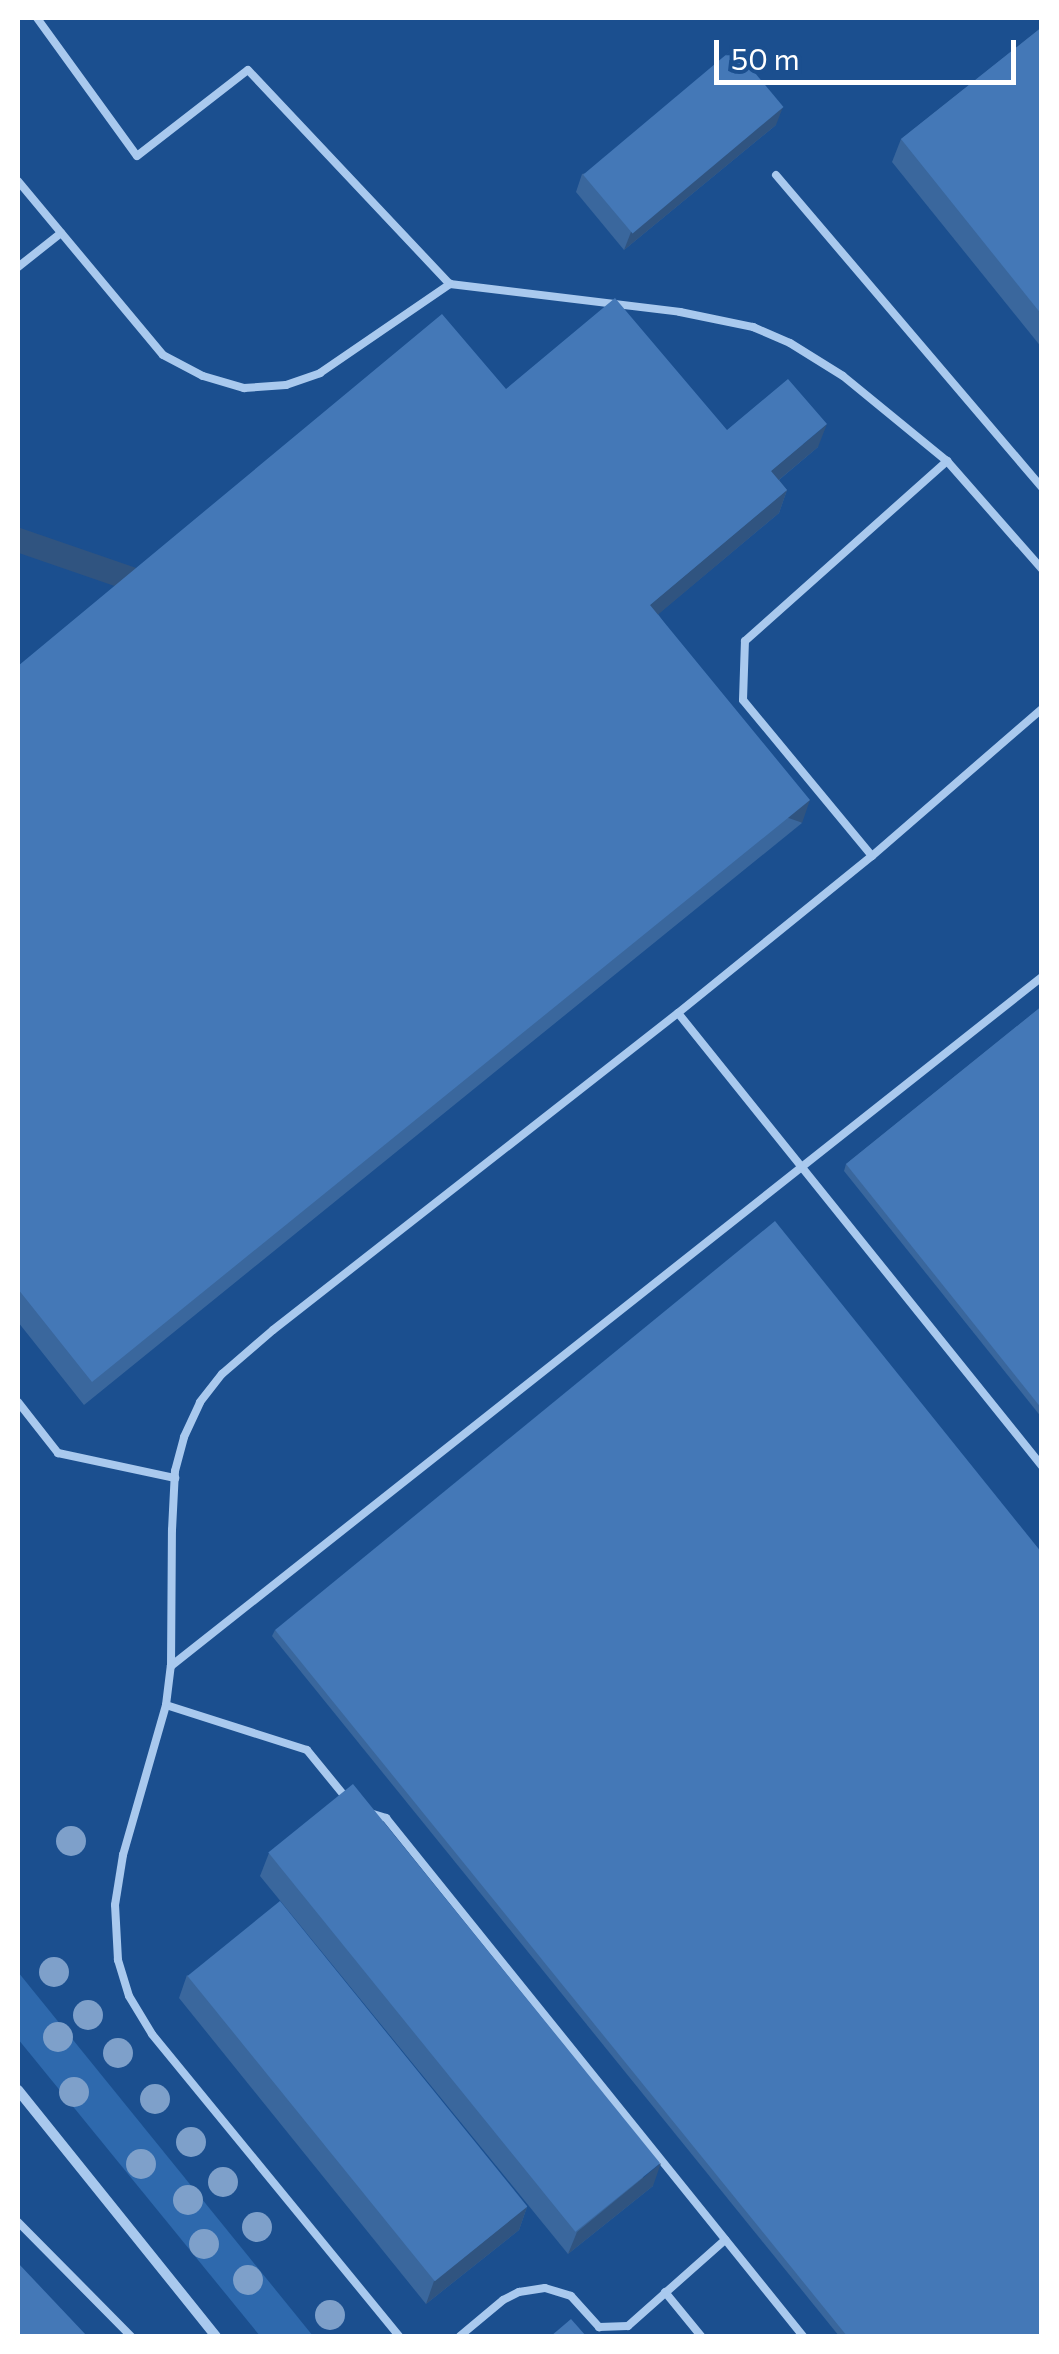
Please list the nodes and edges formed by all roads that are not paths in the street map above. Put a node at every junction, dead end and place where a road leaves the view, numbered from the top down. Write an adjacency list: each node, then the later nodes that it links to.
1 (37, 18): 6 (lane)
2 (776, 175): 8 (lane)
3 (18, 180): 4 (lane)
4 (61, 233): 5 (lane); 6 (lane)
5 (18, 267)
6 (450, 284): 7 (lane)
7 (947, 462): 9 (lane); 11 (lane)
8 (1042, 488)
9 (1042, 569)
10 (1042, 710): 11 (lane)
11 (872, 856): 13 (lane)
12 (1042, 977): 14 (lane)
13 (678, 1013): 14 (lane); 17 (lane)
14 (799, 1165): 16 (lane); 18 (lane)
15 (18, 1402): 17 (lane)
16 (1042, 1466)
17 (175, 1478): 18 (lane)
18 (171, 1666): 19 (lane)
19 (166, 1705): 22 (lane); 26 (lane)
20 (18, 2090): 25 (street)
21 (18, 2222): 24 (lane)
22 (725, 2240): 23 (lane); 29 (lane)
23 (665, 2292): 27 (lane); 28 (lane)
24 (131, 2336)
25 (216, 2336)
26 (399, 2336)
27 (460, 2336)
28 (701, 2336)
29 (803, 2336)

